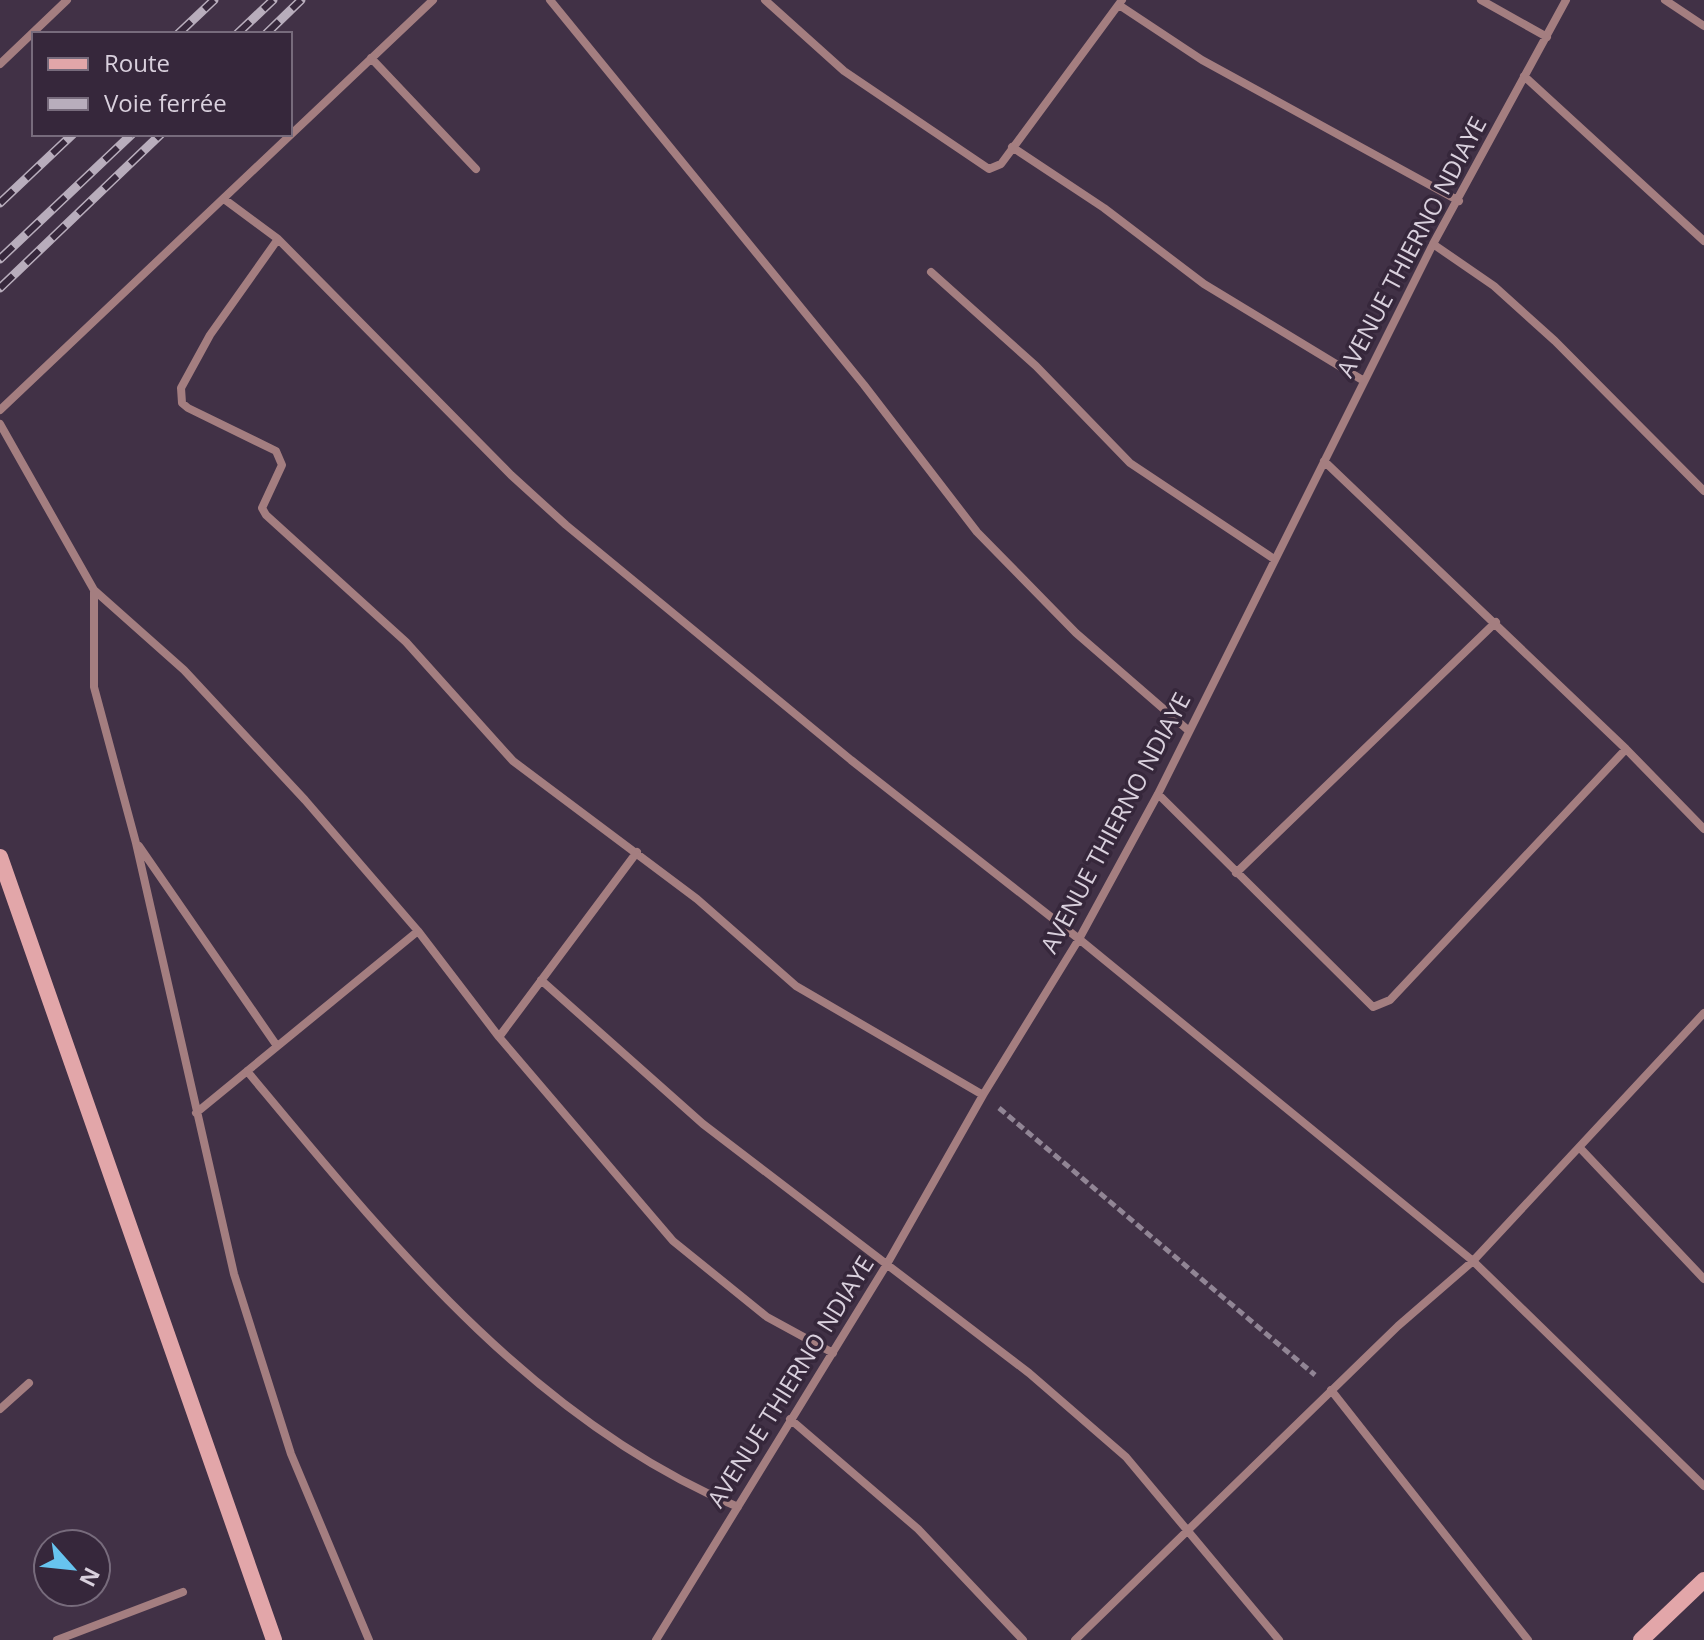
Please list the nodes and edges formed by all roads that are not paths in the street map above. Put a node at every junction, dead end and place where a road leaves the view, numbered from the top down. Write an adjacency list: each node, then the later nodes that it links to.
1 (67, 0): 10 (street)
2 (433, 0): 13 (street)
3 (550, 0): 34 (street)
4 (765, 0): 18 (street)
5 (1481, 0): 12 (street)
6 (1566, 0): 12 (street, AVENUE THIERNO NDIAYE)
7 (1665, 0): 9 (street)
8 (1120, 2): 18 (street); 21 (street)
9 (1704, 26)
10 (34, 32)
11 (32, 33): 14 (street)
12 (1547, 37): 15 (street, AVENUE THIERNO NDIAYE)
13 (371, 58): 16 (street); 19 (street)
14 (0, 64)
15 (1524, 76): 21 (street, AVENUE THIERNO NDIAYE); 23 (street)
16 (292, 134)
17 (290, 136): 20 (street)
18 (1012, 147): 26 (street)
19 (476, 169)
20 (224, 199): 22 (street); 27 (street)
21 (1459, 201): 24 (street, AVENUE THIERNO NDIAYE)
22 (278, 239): 39 (street); 43 (street)
23 (1704, 241)
24 (1433, 244): 26 (street, AVENUE THIERNO NDIAYE); 30 (street)
25 (931, 272): 31 (street)
26 (1364, 381): 29 (street, AVENUE THIERNO NDIAYE)
27 (0, 410)
28 (0, 424): 32 (street)
29 (1324, 461): 31 (street, AVENUE THIERNO NDIAYE); 33 (street)
30 (1704, 491)
31 (1274, 559): 34 (street, AVENUE THIERNO NDIAYE)
32 (94, 590): 38 (street); 42 (street)
33 (1496, 622): 35 (street); 41 (street)
34 (1189, 731): 36 (street, AVENUE THIERNO NDIAYE)
35 (1626, 749): 37 (street); 41 (street)
36 (1158, 794): 41 (street); 43 (street, AVENUE THIERNO NDIAYE)
37 (1704, 829)
38 (136, 843): 47 (street); 50 (street)
39 (637, 852): 44 (street); 49 (street)
40 (0, 857): 66 (street)
41 (1236, 873)
42 (418, 931): 46 (street); 47 (street)
43 (1079, 939): 49 (street, AVENUE THIERNO NDIAYE); 52 (street)
44 (541, 980): 46 (street); 53 (street)
45 (1702, 1018): 51 (street)
46 (499, 1037): 55 (street)
47 (277, 1046): 48 (street)
48 (247, 1071): 50 (street); 61 (street)
49 (983, 1095): 53 (street, AVENUE THIERNO NDIAYE)
50 (196, 1113): 67 (street)
51 (1580, 1148): 52 (street); 54 (street)
52 (1473, 1261): 57 (street); 60 (street)
53 (887, 1264): 55 (street, AVENUE THIERNO NDIAYE); 62 (street)
54 (1704, 1279)
55 (833, 1353): 59 (street, AVENUE THIERNO NDIAYE)
56 (29, 1383): 58 (street)
57 (1331, 1390): 62 (street); 72 (street)
58 (0, 1409)
59 (790, 1419): 61 (street, AVENUE THIERNO NDIAYE); 69 (street)
60 (1704, 1486)
61 (738, 1507): 68 (street, AVENUE THIERNO NDIAYE)
62 (1190, 1529): 70 (street); 71 (street)
63 (1704, 1580): 73 (street)
64 (183, 1592): 65 (street)
65 (57, 1640)
66 (274, 1640)
67 (369, 1640)
68 (656, 1640)
69 (1023, 1640)
70 (1075, 1640)
71 (1279, 1640)
72 (1528, 1640)
73 (1641, 1640)

